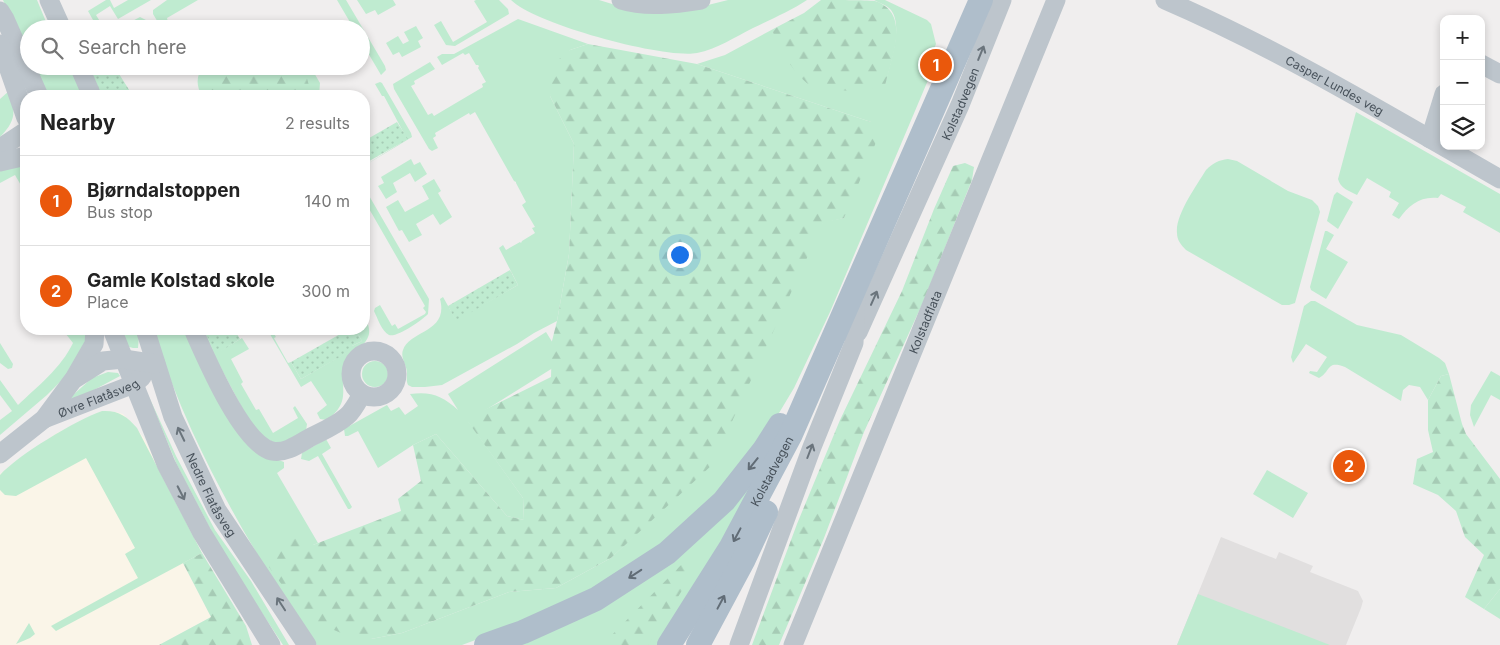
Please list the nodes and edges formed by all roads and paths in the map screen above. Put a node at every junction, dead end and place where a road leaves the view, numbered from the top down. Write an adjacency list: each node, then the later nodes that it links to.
1 (49, 0): 9 (street)
2 (621, 0): 3 (street)
3 (701, 0)
4 (981, 0): 26 (main road, Kolstadvegen)
5 (1002, 0): 31 (street, Kolstadvegen, one-way to 5)
6 (1056, 0): 45 (street, Kolstadflata)
7 (1165, 0): 21 (street, Casper Lundes veg)
8 (0, 11): 10 (street)
9 (58, 20)
10 (9, 52): 12 (street); 18 (street)
11 (1485, 66): 13 (street)
12 (20, 68)
13 (1500, 74)
14 (25, 75): 16 (street)
15 (83, 75): 17 (street)
16 (35, 90)
17 (89, 90)
18 (20, 94)
19 (1441, 105): 21 (street)
20 (20, 135): 22 (street)
21 (1430, 139): 25 (street, Casper Lundes veg)
22 (0, 148)
23 (20, 157): 24 (street)
24 (0, 162)
25 (1500, 179)
26 (856, 286): 31 (street); 41 (main road, one-way to 41); 42 (main road, Kolstadvegen, one-way to 42); 43 (main road, Kolstadvegen, one-way to 26)
27 (95, 335): 34 (street)
28 (114, 335): 32 (street)
29 (147, 335): 33 (street, Nedre Flatåsveg)
30 (196, 335): 36 (street)
31 (854, 343): 44 (street, Kolstadvegen, one-way to 31)
32 (124, 359): 33 (street, Øvre Flatåsveg); 34 (street, Øvre Flatåsveg); 35 (street)
33 (156, 364): 35 (street, Øvre Flatåsveg); 40 (street, Nedre Flatåsveg, one-way to 33)
34 (73, 380): 37 (street, Øvre Flatåsveg)
35 (134, 384): 37 (street, Øvre Flatåsveg); 39 (street, one-way to 39)
36 (362, 394)
37 (44, 419): 38 (street, Øvre Flatåsveg)
38 (0, 454)
39 (271, 645)
40 (307, 645)
41 (486, 645)
42 (669, 645)
43 (698, 645)
44 (739, 645)
45 (793, 645)

